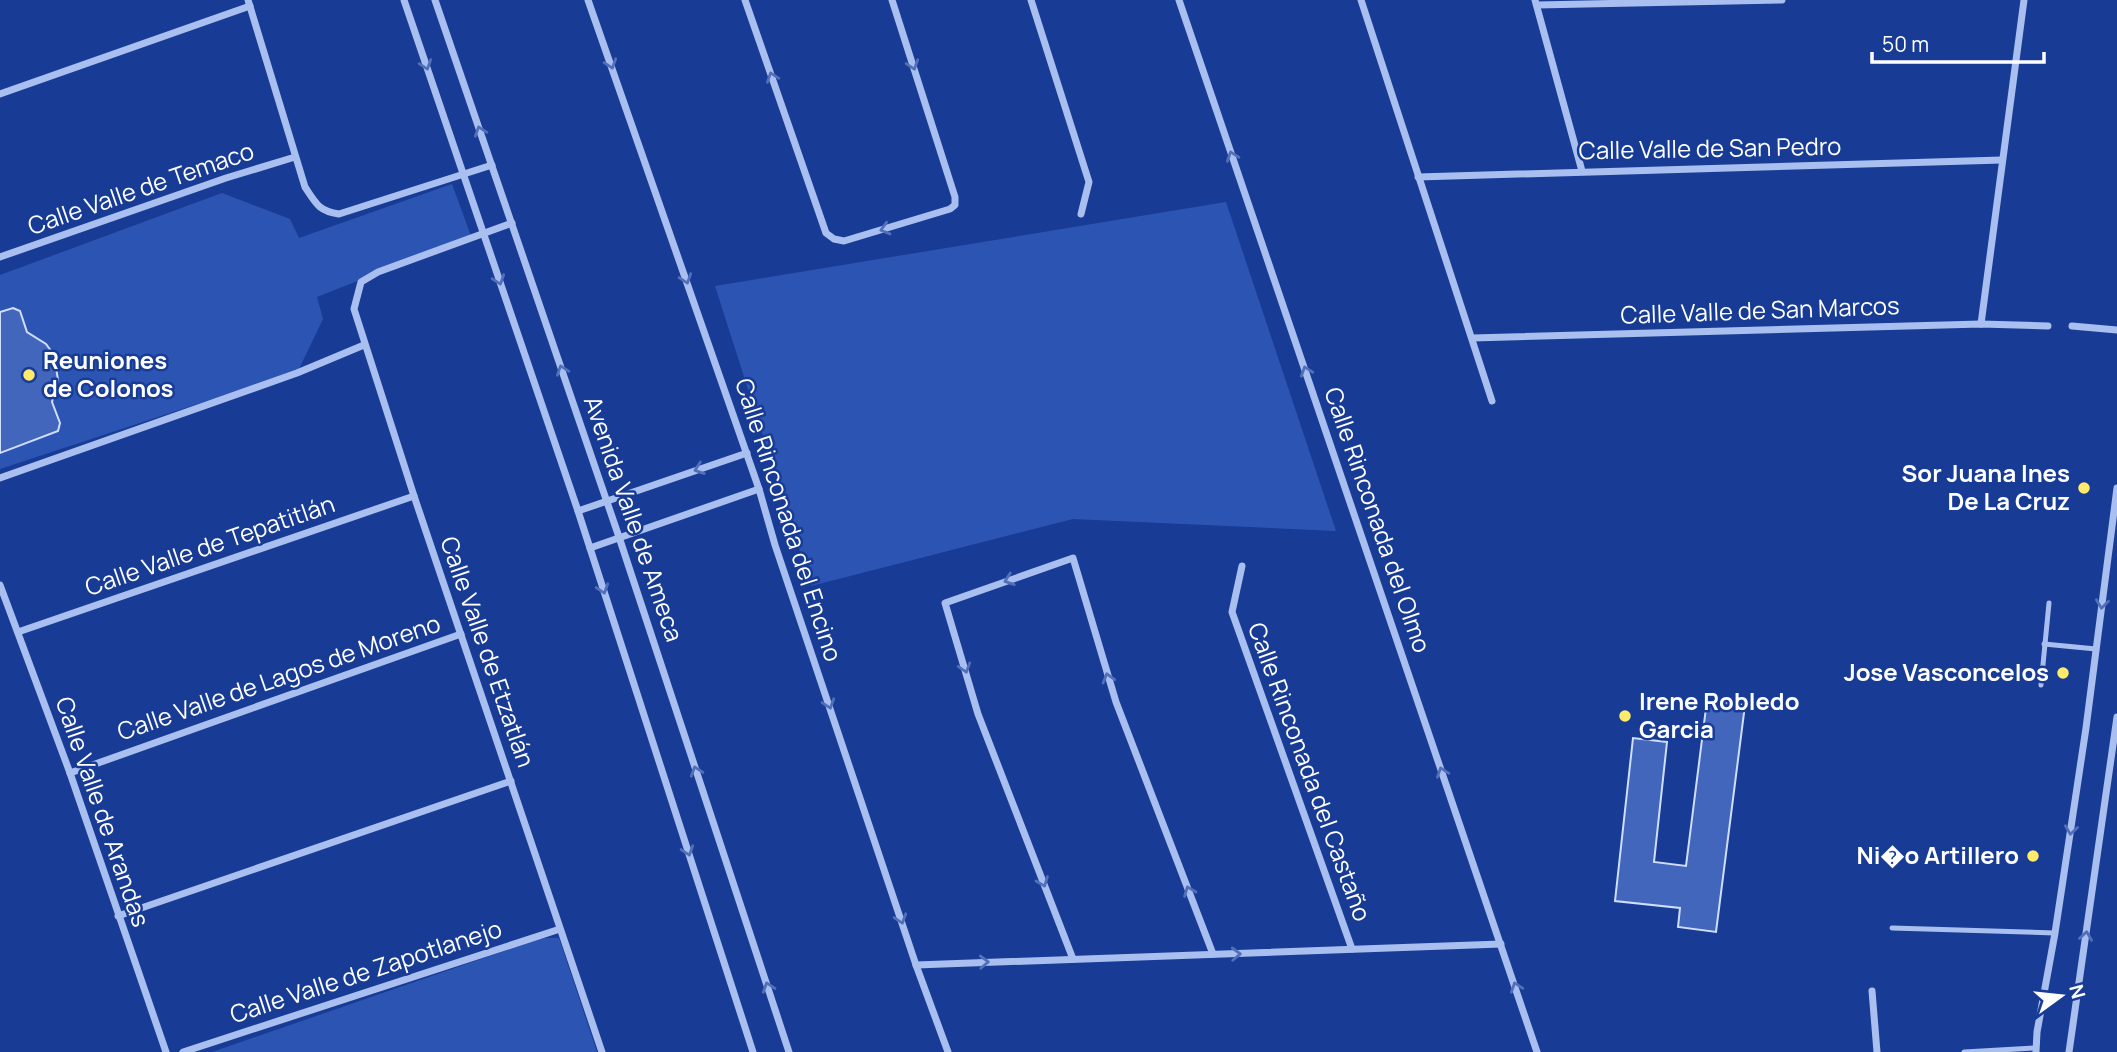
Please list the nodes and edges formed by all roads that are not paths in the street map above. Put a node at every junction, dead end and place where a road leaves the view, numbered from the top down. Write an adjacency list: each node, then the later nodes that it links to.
1 (404, 0): 19 (street, Avenida Valle de Ameca, one-way to 19)
2 (435, 0): 17 (street, Avenida Valle de Ameca, one-way to 2)
3 (588, 0): 32 (street, Calle Rinconada del Encino, one-way to 32)
4 (745, 0): 5 (street, one-way to 4)
5 (892, 0)
6 (1031, 0): 21 (street)
7 (1179, 0): 56 (street, Calle Rinconada del Olmo, one-way to 7)
8 (1361, 0): 20 (street)
9 (1783, 0): 11 (street)
10 (2024, 0): 16 (street)
11 (1704, 1): 13 (street)
12 (249, 3): 14 (street); 15 (street)
13 (1536, 3): 18 (street)
14 (0, 94)
15 (295, 157): 19 (street); 24 (street, Calle Valle de Temaco)
16 (2003, 160): 18 (street, Calle Valle de San Pedro); 25 (street)
17 (492, 165): 19 (street); 22 (street, Avenida Valle de Ameca)
18 (1581, 171): 20 (street, Calle Valle de San Pedro)
19 (462, 173): 23 (street, Avenida Valle de Ameca)
20 (1418, 177): 29 (street)
21 (1081, 214)
22 (512, 223): 23 (street); 37 (street, Avenida Valle de Ameca, one-way to 22)
23 (483, 234): 30 (street, Calle Valle de Etzatlán); 38 (street, Avenida Valle de Ameca, one-way to 38)
24 (0, 257)
25 (1981, 324): 26 (street, Calle Valle de San Marcos); 29 (street, Calle Valle de San Marcos)
26 (2048, 326)
27 (2072, 326): 28 (street)
28 (2117, 330)
29 (1473, 338): 31 (street)
30 (364, 345): 33 (street); 36 (street, Calle Valle de Etzatlán)
31 (1492, 401)
32 (747, 453): 35 (street, Calle Rinconada del Encino); 37 (street, one-way to 37)
33 (0, 478)
34 (2117, 488): 47 (street, one-way to 47)
35 (759, 489): 39 (street); 60 (street, Calle Rinconada del Encino, one-way to 60)
36 (414, 496): 44 (street, Calle Valle de Tepatitlán); 45 (street, Calle Valle de Etzatlán)
37 (607, 502): 38 (street); 39 (street, Avenida Valle de Ameca)
38 (578, 511): 40 (street, Avenida Valle de Ameca)
39 (619, 537): 40 (street); 67 (street, Avenida Valle de Ameca, one-way to 39)
40 (590, 548): 66 (street, Avenida Valle de Ameca, one-way to 66)
41 (1242, 566): 57 (street, Calle Rinconada del Castaño)
42 (0, 585): 44 (street, Calle Valle de Arandas)
43 (2049, 603): 46 (lane)
44 (18, 632): 50 (street, Calle Valle de Arandas)
45 (461, 634): 50 (street, Calle Valle de Lagos de Moreno); 51 (street, Calle Valle de Etzatlán)
46 (2044, 644): 47 (lane); 48 (lane)
47 (2096, 649): 55 (street, one-way to 55)
48 (2041, 685)
49 (2117, 717): 72 (street, one-way to 49)
50 (70, 772): 52 (street, Calle Valle de Arandas)
51 (511, 781): 52 (street); 54 (street, Calle Valle de Etzatlán)
52 (118, 916): 63 (street, Calle Valle de Arandas)
53 (1892, 928): 55 (lane)
54 (560, 929): 64 (street, Calle Valle de Zapotlanejo); 65 (street, Calle Valle de Etzatlán)
55 (2055, 933): 62 (street)
56 (1501, 944): 57 (street); 69 (street, Calle Rinconada del Olmo, one-way to 56)
57 (1352, 950): 58 (street, one-way to 57)
58 (1213, 954): 59 (street); 59 (street, one-way to 59)
59 (1073, 959): 60 (street, one-way to 59)
60 (916, 965): 68 (street, Calle Rinconada del Encino)
61 (1871, 991): 70 (street)
62 (2036, 1050): 71 (lane)
63 (166, 1052)
64 (183, 1052)
65 (602, 1052)
66 (754, 1052)
67 (789, 1052)
68 (948, 1052)
69 (1538, 1052)
70 (1877, 1052)
71 (1964, 1052)
72 (2069, 1052)

